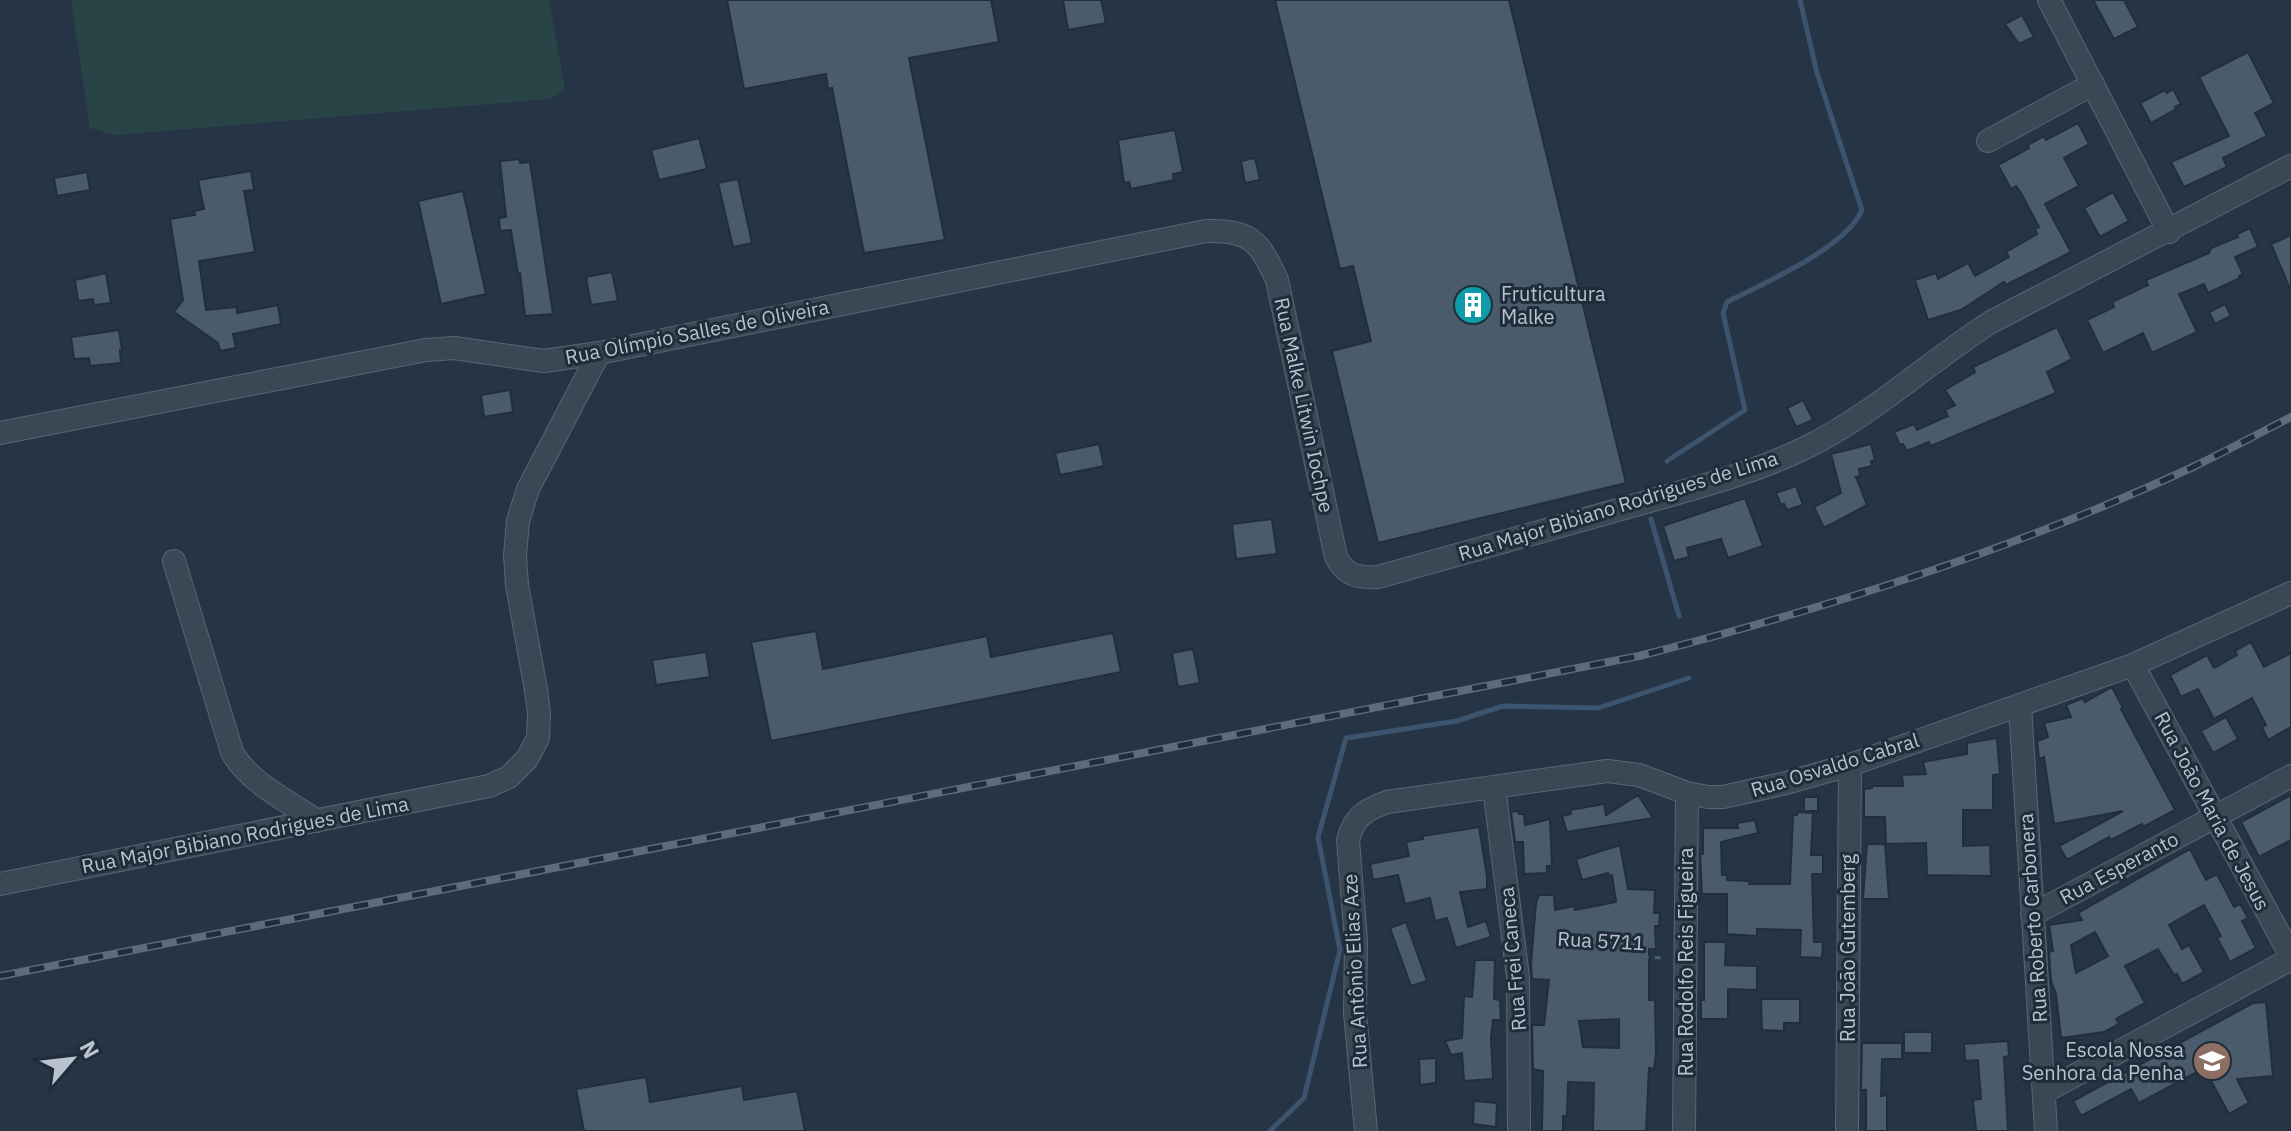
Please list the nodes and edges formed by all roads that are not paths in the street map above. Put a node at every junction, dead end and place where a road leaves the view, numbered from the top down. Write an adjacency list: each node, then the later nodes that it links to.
1 (2049, 0): 2 (street)
2 (2093, 84): 3 (street); 5 (street)
3 (1988, 141)
4 (2291, 166): 5 (street, Rua Major Bibiano Rodrigues de Lima)
5 (2169, 232): 10 (street, Rua Major Bibiano Rodrigues de Lima)
6 (1250, 239): 7 (street, Rua Olímpio Salles de Oliveira); 10 (street, Rua Malke Litwin Iochpe)
7 (599, 353): 8 (street, Rua Olímpio Salles de Oliveira); 20 (street, Rua Major Bibiano Rodrigues de Lima)
8 (0, 433)
9 (174, 561): 20 (street)
10 (1351, 575)
11 (2291, 593): 12 (street, Rua Osvaldo Cabral)
12 (2133, 665): 13 (street, Rua Osvaldo Cabral); 19 (street, Rua João Maria de Jesus)
13 (2020, 705): 14 (street, Rua Osvaldo Cabral); 22 (street, Rua Roberto Carbonera)
14 (1850, 765): 17 (street, Rua Osvaldo Cabral); 28 (street, Rua João Gutemberg)
15 (2291, 776): 19 (street, Rua Esperanto)
16 (1494, 787): 17 (street, Rua Osvaldo Cabral); 18 (street, Rua Osvaldo Cabral); 26 (street, Rua Frei Caneca)
17 (1687, 793): 27 (street, Rua Rodolfo Reis Figueira)
18 (1360, 814): 25 (street, Rua Antônio Elias Aze)
19 (2215, 816): 22 (street, Rua Esperanto); 23 (street, Rua João Maria de Jesus)
20 (317, 821): 21 (street, Rua Major Bibiano Rodrigues de Lima)
21 (0, 884)
22 (2032, 915): 24 (street, Rua Roberto Carbonera)
23 (2291, 958): 24 (street)
24 (2044, 1092): 29 (street, Rua Roberto Carbonera)
25 (1366, 1131)
26 (1519, 1131)
27 (1684, 1131)
28 (1847, 1131)
29 (2046, 1131)

